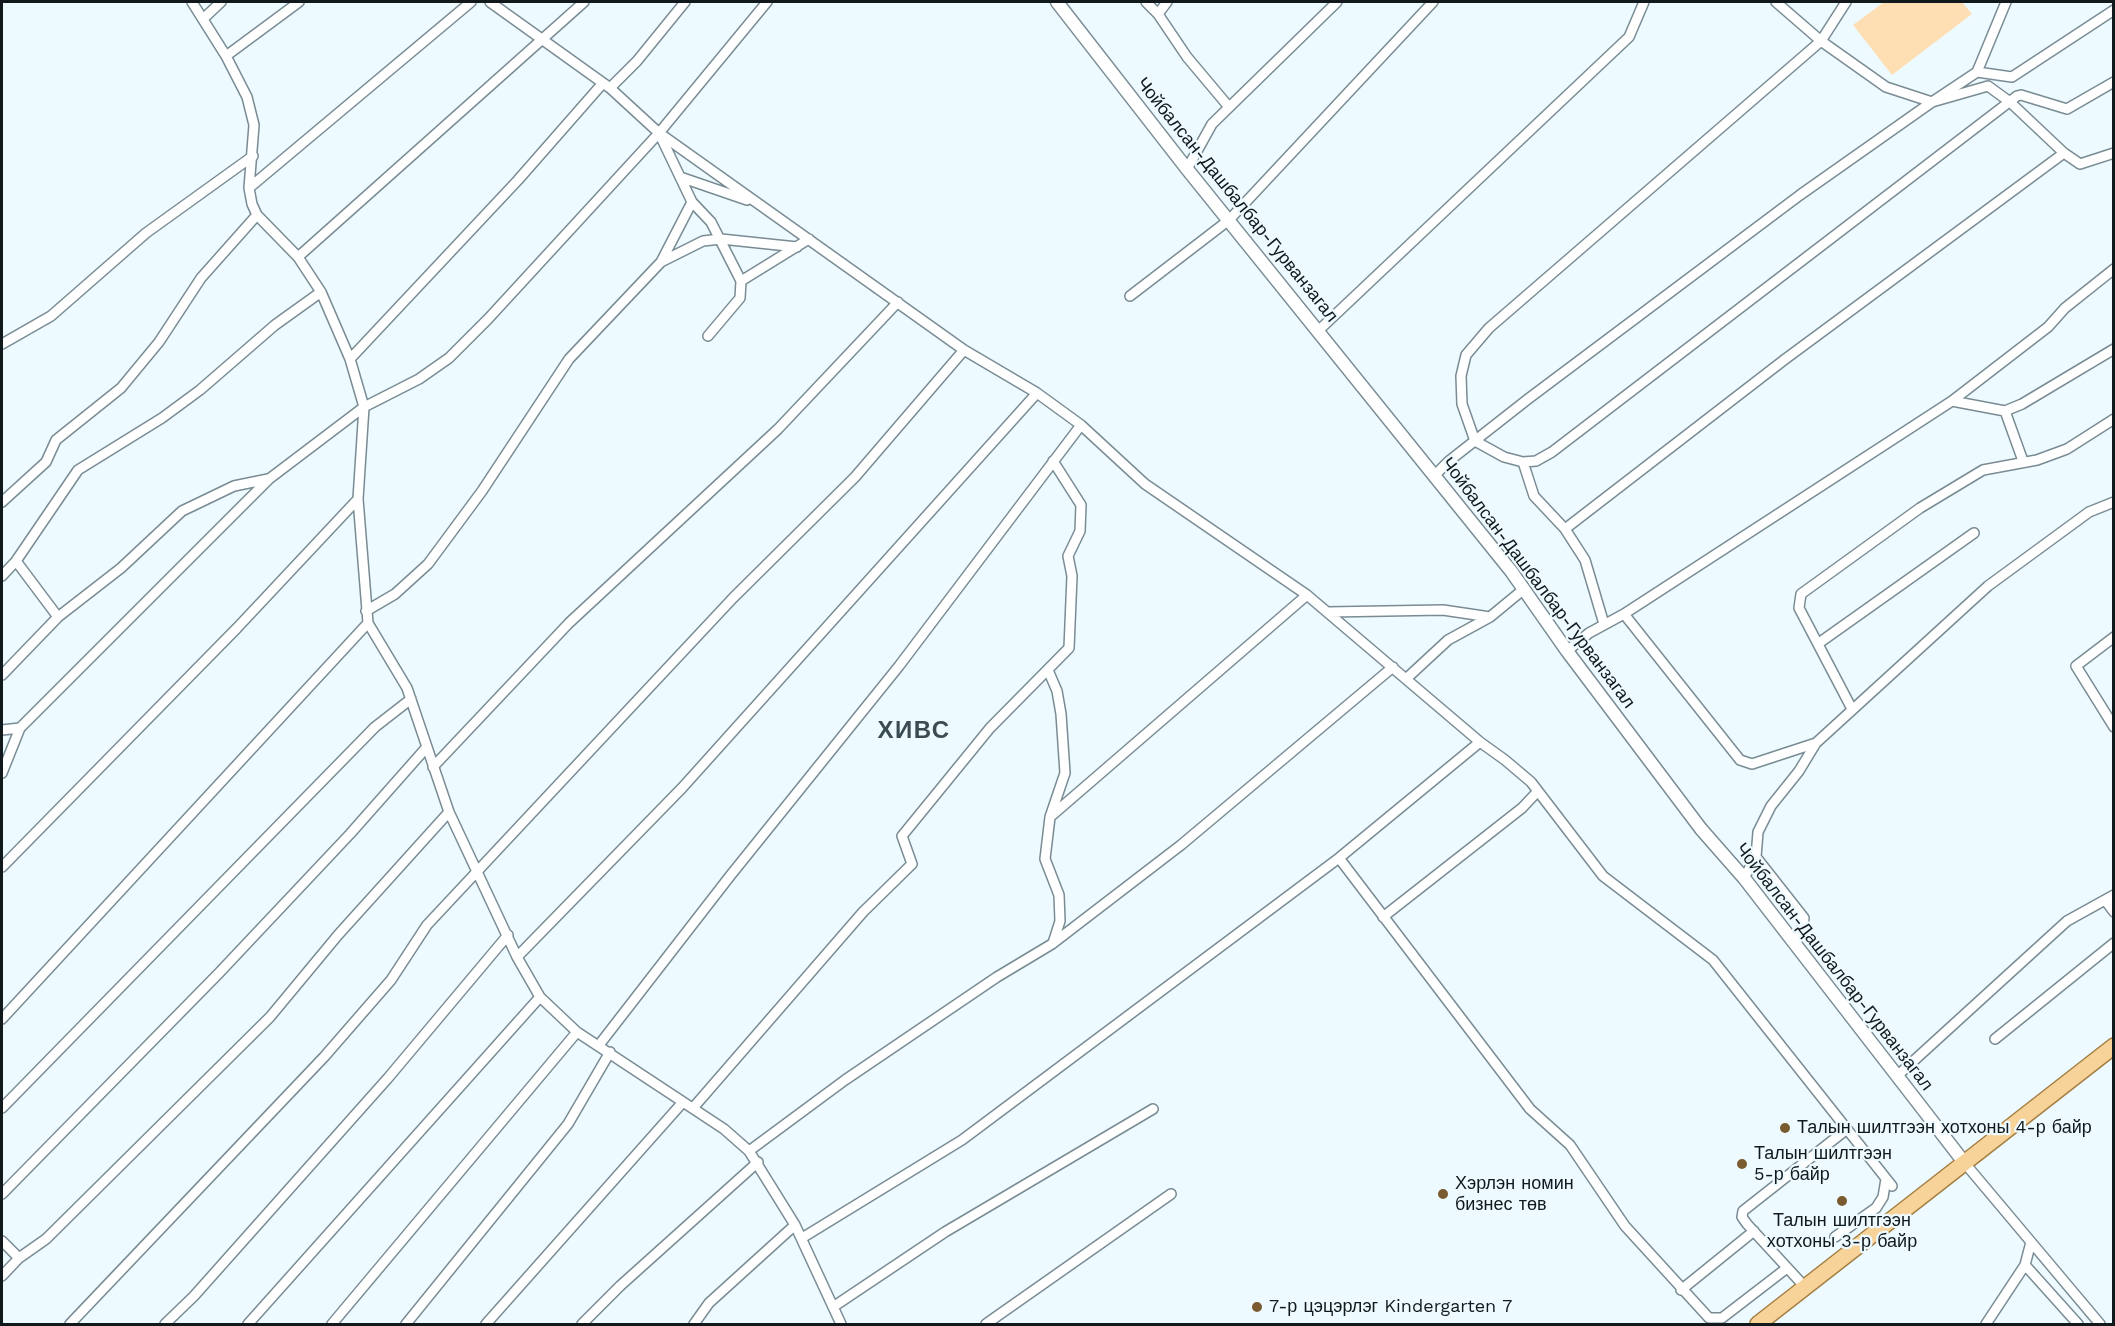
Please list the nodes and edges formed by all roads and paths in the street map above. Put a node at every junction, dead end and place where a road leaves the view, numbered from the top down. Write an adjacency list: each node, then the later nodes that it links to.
1 (192, 2): 20 (street)
2 (221, 2): 20 (street)
3 (299, 2): 23 (street)
4 (471, 2): 36 (street)
5 (490, 2): 21 (street)
6 (584, 2): 21 (street)
7 (685, 2): 26 (street)
8 (767, 2): 30 (street)
9 (1057, 2): 34 (street, Чойбалсан-Дашбалбар-Гурванзагал)
10 (1146, 2): 19 (street)
11 (1167, 2): 19 (street)
12 (1336, 2): 29 (street)
13 (1433, 2): 40 (street)
14 (1644, 2): 51 (street)
15 (1776, 2): 22 (street)
16 (1846, 2): 22 (street)
17 (2006, 2): 24 (street)
18 (2114, 10): 24 (street)
19 (1158, 14): 29 (street)
20 (203, 19): 23 (street)
21 (542, 39): 26 (street); 44 (street)
22 (1821, 41): 27 (street); 63 (street)
23 (226, 56): 33 (street)
24 (1977, 72): 27 (street)
25 (2114, 82): 28 (street)
26 (607, 85): 30 (street); 56 (street)
27 (1932, 102): 28 (street); 63 (street)
28 (2010, 102): 31 (street); 66 (street)
29 (1230, 107): 34 (street)
30 (659, 133): 35 (street); 38 (street); 59 (street)
31 (2064, 153): 32 (street); 72 (street)
32 (2114, 153)
33 (253, 156): 36 (street); 53 (street)
34 (1187, 169): 40 (street, Чойбалсан-Дашбалбар-Гурванзагал)
35 (680, 177): 37 (street); 38 (street)
36 (249, 188): 39 (street)
37 (692, 202): 42 (street); 45 (street)
38 (757, 203): 41 (street)
39 (257, 215): 44 (street); 70 (street)
40 (1229, 220): 49 (street); 51 (street, Чойбалсан-Дашбалбар-Гурванзагал)
41 (809, 239): 43 (street); 50 (street)
42 (721, 240): 43 (street); 45 (street); 47 (street)
43 (797, 247): 47 (street)
44 (298, 257): 48 (street)
45 (661, 262): 78 (street)
46 (2114, 269): 58 (street)
47 (741, 281): 52 (street)
48 (321, 292): 56 (street); 74 (street)
49 (1130, 296)
50 (898, 302): 54 (street); 100 (street)
51 (1318, 331): 67 (street, Чойбалсан-Дашбалбар-Гурванзагал)
52 (708, 336)
53 (2, 344)
54 (964, 350): 57 (street); 108 (street)
55 (2114, 350): 60 (street)
56 (350, 359): 59 (street)
57 (1037, 393): 62 (street); 117 (street)
58 (1952, 401): 60 (street); 80 (street)
59 (364, 407): 68 (street); 69 (street)
60 (2005, 411): 64 (street)
61 (2114, 419): 64 (street)
62 (1081, 425): 65 (street); 77 (street)
63 (1475, 441): 66 (street); 67 (street)
64 (2023, 461): 86 (street)
65 (1053, 462): 89 (street); 122 (street)
66 (1523, 462): 72 (street)
67 (1436, 475): 76 (street, Чойбалсан-Дашбалбар-Гурванзагал)
68 (269, 479): 82 (street); 95 (street)
69 (358, 499): 78 (street); 107 (street)
70 (2, 502)
71 (2114, 502): 93 (street)
72 (1565, 529): 84 (street)
73 (1974, 534): 86 (street)
74 (16, 561): 75 (street); 82 (street)
75 (2, 576)
76 (1524, 589): 81 (street); 87 (street, Чойбалсан-Дашбалбар-Гурванзагал)
77 (1307, 595): 79 (street); 104 (street)
78 (366, 610): 83 (street)
79 (1328, 612): 81 (street); 88 (street)
80 (1624, 614): 84 (street); 98 (street)
81 (1490, 616): 91 (street)
82 (58, 617): 90 (street)
83 (368, 623): 92 (street); 119 (street)
84 (1604, 624): 87 (street)
85 (2114, 638): 94 (street)
86 (1820, 643): 93 (street)
87 (1567, 651): 109 (street, Чойбалсан-Дашбалбар-Гурванзагал)
88 (1394, 667): 91 (street); 116 (street)
89 (1048, 670): 104 (street); 128 (street)
90 (2, 675)
91 (1407, 678): 97 (street)
92 (411, 699): 99 (street); 127 (street)
93 (1852, 709): 98 (street)
94 (2114, 727)
95 (20, 728): 96 (street); 101 (street)
96 (2, 730)
97 (1480, 742): 102 (street); 106 (street)
98 (1816, 743): 105 (street)
99 (426, 748): 100 (street); 134 (street)
100 (433, 767): 103 (street)
101 (2, 773)
102 (1538, 791): 112 (street); 130 (street)
103 (449, 812): 108 (street); 142 (street)
104 (1050, 817): 116 (street)
105 (1756, 857): 109 (street); 114 (street)
106 (1339, 858): 112 (street); 139 (street)
107 (2, 867)
108 (476, 873): 113 (street); 149 (street)
109 (1744, 878): 114 (street, Чойбалсан-Дашбалбар-Гурванзагал)
110 (2109, 897): 111 (street); 125 (street)
111 (2114, 912)
112 (1383, 917): 147 (street)
113 (508, 935): 117 (street); 150 (street)
114 (1794, 942): 125 (street, Чойбалсан-Дашбалбар-Гурванзагал)
115 (2114, 943): 121 (street)
116 (1052, 944): 131 (street)
117 (516, 957): 118 (street)
118 (540, 997): 120 (street); 151 (street)
119 (2, 1019)
120 (577, 1032): 122 (street); 152 (street)
121 (1995, 1039)
122 (599, 1045): 124 (street)
123 (2114, 1046): 132 (main road)
124 (610, 1052): 126 (street); 153 (street)
125 (1897, 1076): 132 (street, Чойбалсан-Дашбалбар-Гурванзагал)
126 (683, 1102): 128 (street); 154 (street)
127 (2, 1108)
128 (693, 1108): 131 (street)
129 (1153, 1109): 148 (street)
130 (1847, 1129): 137 (street); 138 (street)
131 (749, 1151): 133 (street)
132 (1963, 1161): 141 (street); 146 (main road)
133 (758, 1162): 136 (street); 155 (street)
134 (2, 1194)
135 (1171, 1194): 158 (street)
136 (795, 1225): 139 (street); 156 (street)
137 (1754, 1231): 144 (street); 147 (street)
138 (1835, 1237)
139 (802, 1238): 148 (street)
140 (2, 1241): 142 (street)
141 (2031, 1242): 143 (street); 162 (street)
142 (19, 1258): 145 (street)
143 (2025, 1265): 160 (street); 161 (street)
144 (1787, 1268): 146 (street); 147 (street)
145 (2, 1276)
146 (1805, 1287): 159 (main road)
147 (1681, 1290)
148 (833, 1307): 157 (street)
149 (70, 1324)
150 (165, 1324)
151 (248, 1324)
152 (332, 1324)
153 (406, 1324)
154 (486, 1324)
155 (582, 1324)
156 (694, 1324)
157 (841, 1324)
158 (986, 1324)
159 (1758, 1324)
160 (1986, 1324)
161 (2078, 1324)
162 (2100, 1324)

